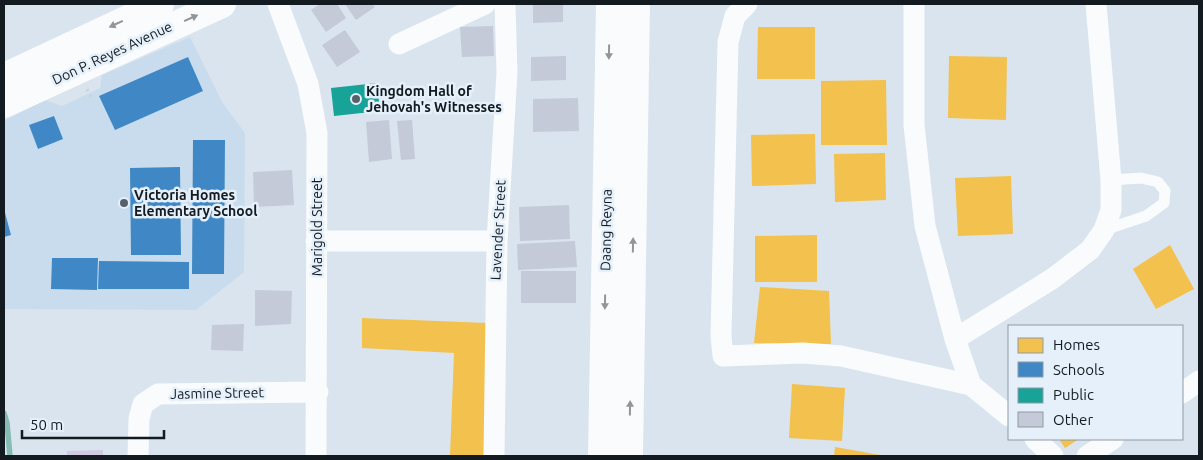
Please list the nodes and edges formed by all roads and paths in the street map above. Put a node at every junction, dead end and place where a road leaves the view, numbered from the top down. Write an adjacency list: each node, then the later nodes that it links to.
1 (160, 4): 12 (main road, Don P. Reyes Avenue, one-way to 12)
2 (222, 4): 13 (main road, Don P. Reyes Avenue, one-way to 2)
3 (278, 4): 16 (street, Marigold Street)
4 (485, 4): 11 (street)
5 (505, 4): 17 (street, Lavender Street)
6 (610, 4): 27 (main road, Daang Reyna, one-way to 27)
7 (636, 4): 28 (main road, Daang Reyna, one-way to 7)
8 (747, 4): 19 (street)
9 (914, 4): 18 (street)
10 (1096, 4): 14 (street)
11 (399, 44)
12 (4, 78)
13 (4, 104)
14 (1111, 180): 15 (street); 15 (lane)
15 (1104, 230): 18 (street)
16 (316, 241): 17 (street); 20 (street, Marigold Street)
17 (497, 241): 26 (street, Lavender Street)
18 (955, 339): 19 (street)
19 (971, 385): 21 (street)
20 (318, 392): 24 (street, Jasmine Street); 25 (street, Marigold Street)
21 (1008, 415)
22 (1037, 440): 29 (street)
23 (1111, 440): 30 (street)
24 (138, 456)
25 (316, 456)
26 (494, 456)
27 (602, 456)
28 (629, 456)
29 (1054, 456)
30 (1087, 456)

